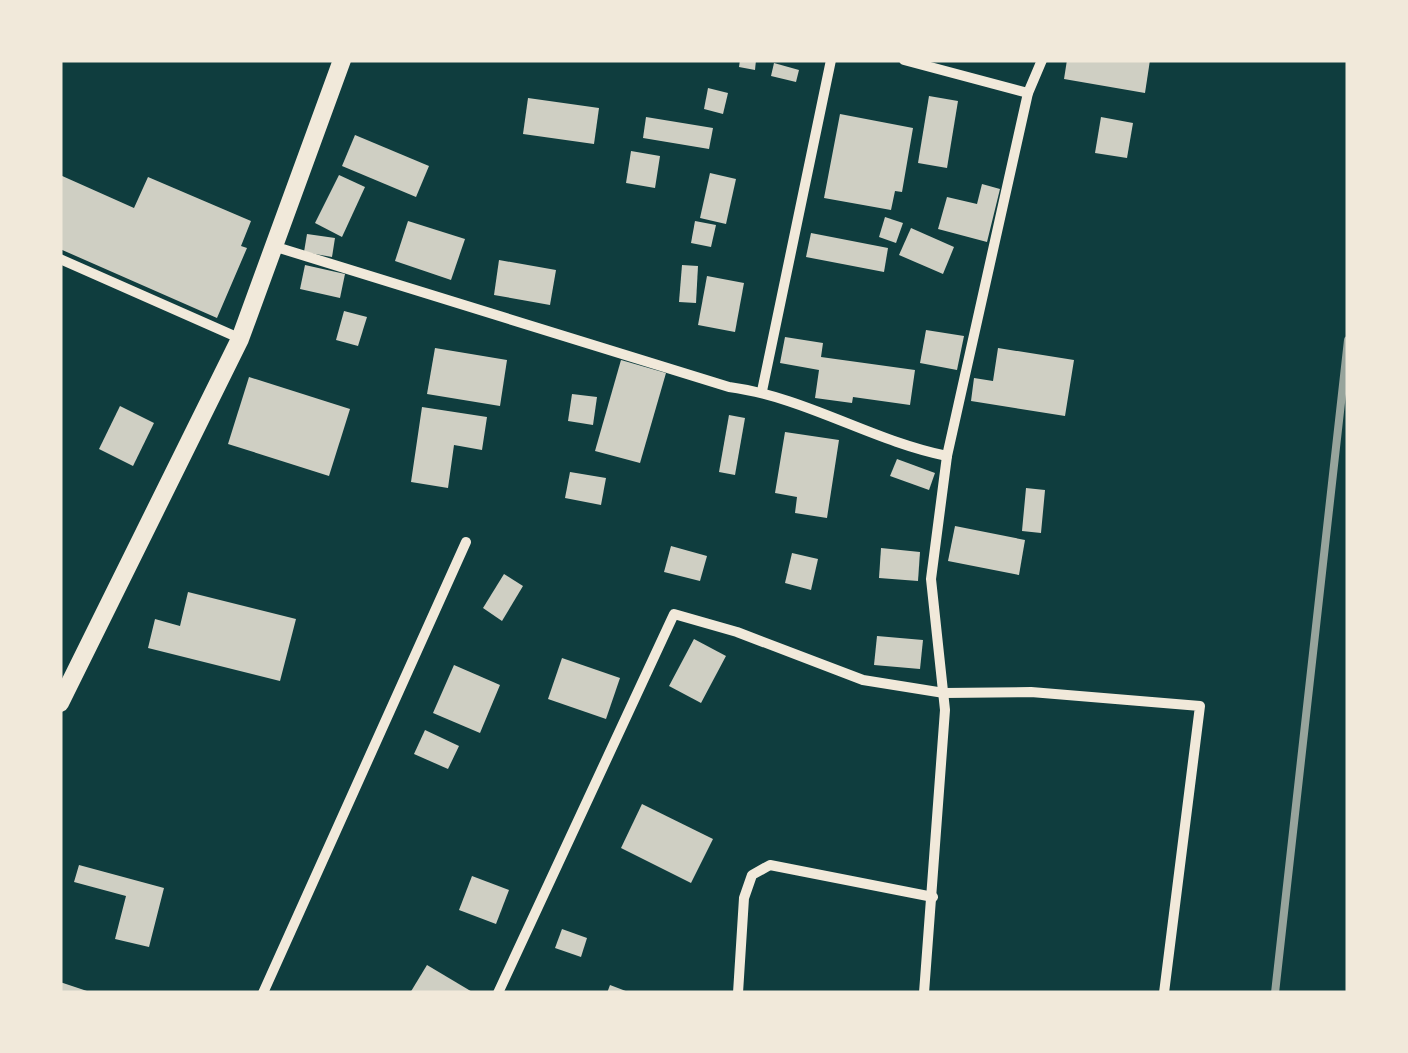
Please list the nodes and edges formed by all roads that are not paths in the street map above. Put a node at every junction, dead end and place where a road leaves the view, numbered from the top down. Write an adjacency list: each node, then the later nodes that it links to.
1 (342, 60): 6 (street)
2 (831, 60): 9 (street)
3 (904, 60): 5 (street)
4 (1042, 60): 5 (street)
5 (1028, 92): 10 (street)
6 (274, 246): 8 (street); 9 (street)
7 (60, 259): 8 (street)
8 (239, 338): 13 (street)
9 (762, 391): 10 (street)
10 (947, 456): 12 (street)
11 (466, 542): 15 (street)
12 (944, 694): 14 (street); 16 (street); 19 (street)
13 (60, 703)
14 (934, 897): 17 (street); 18 (street)
15 (263, 993)
16 (498, 993)
17 (738, 993)
18 (924, 993)
19 (1164, 993)

